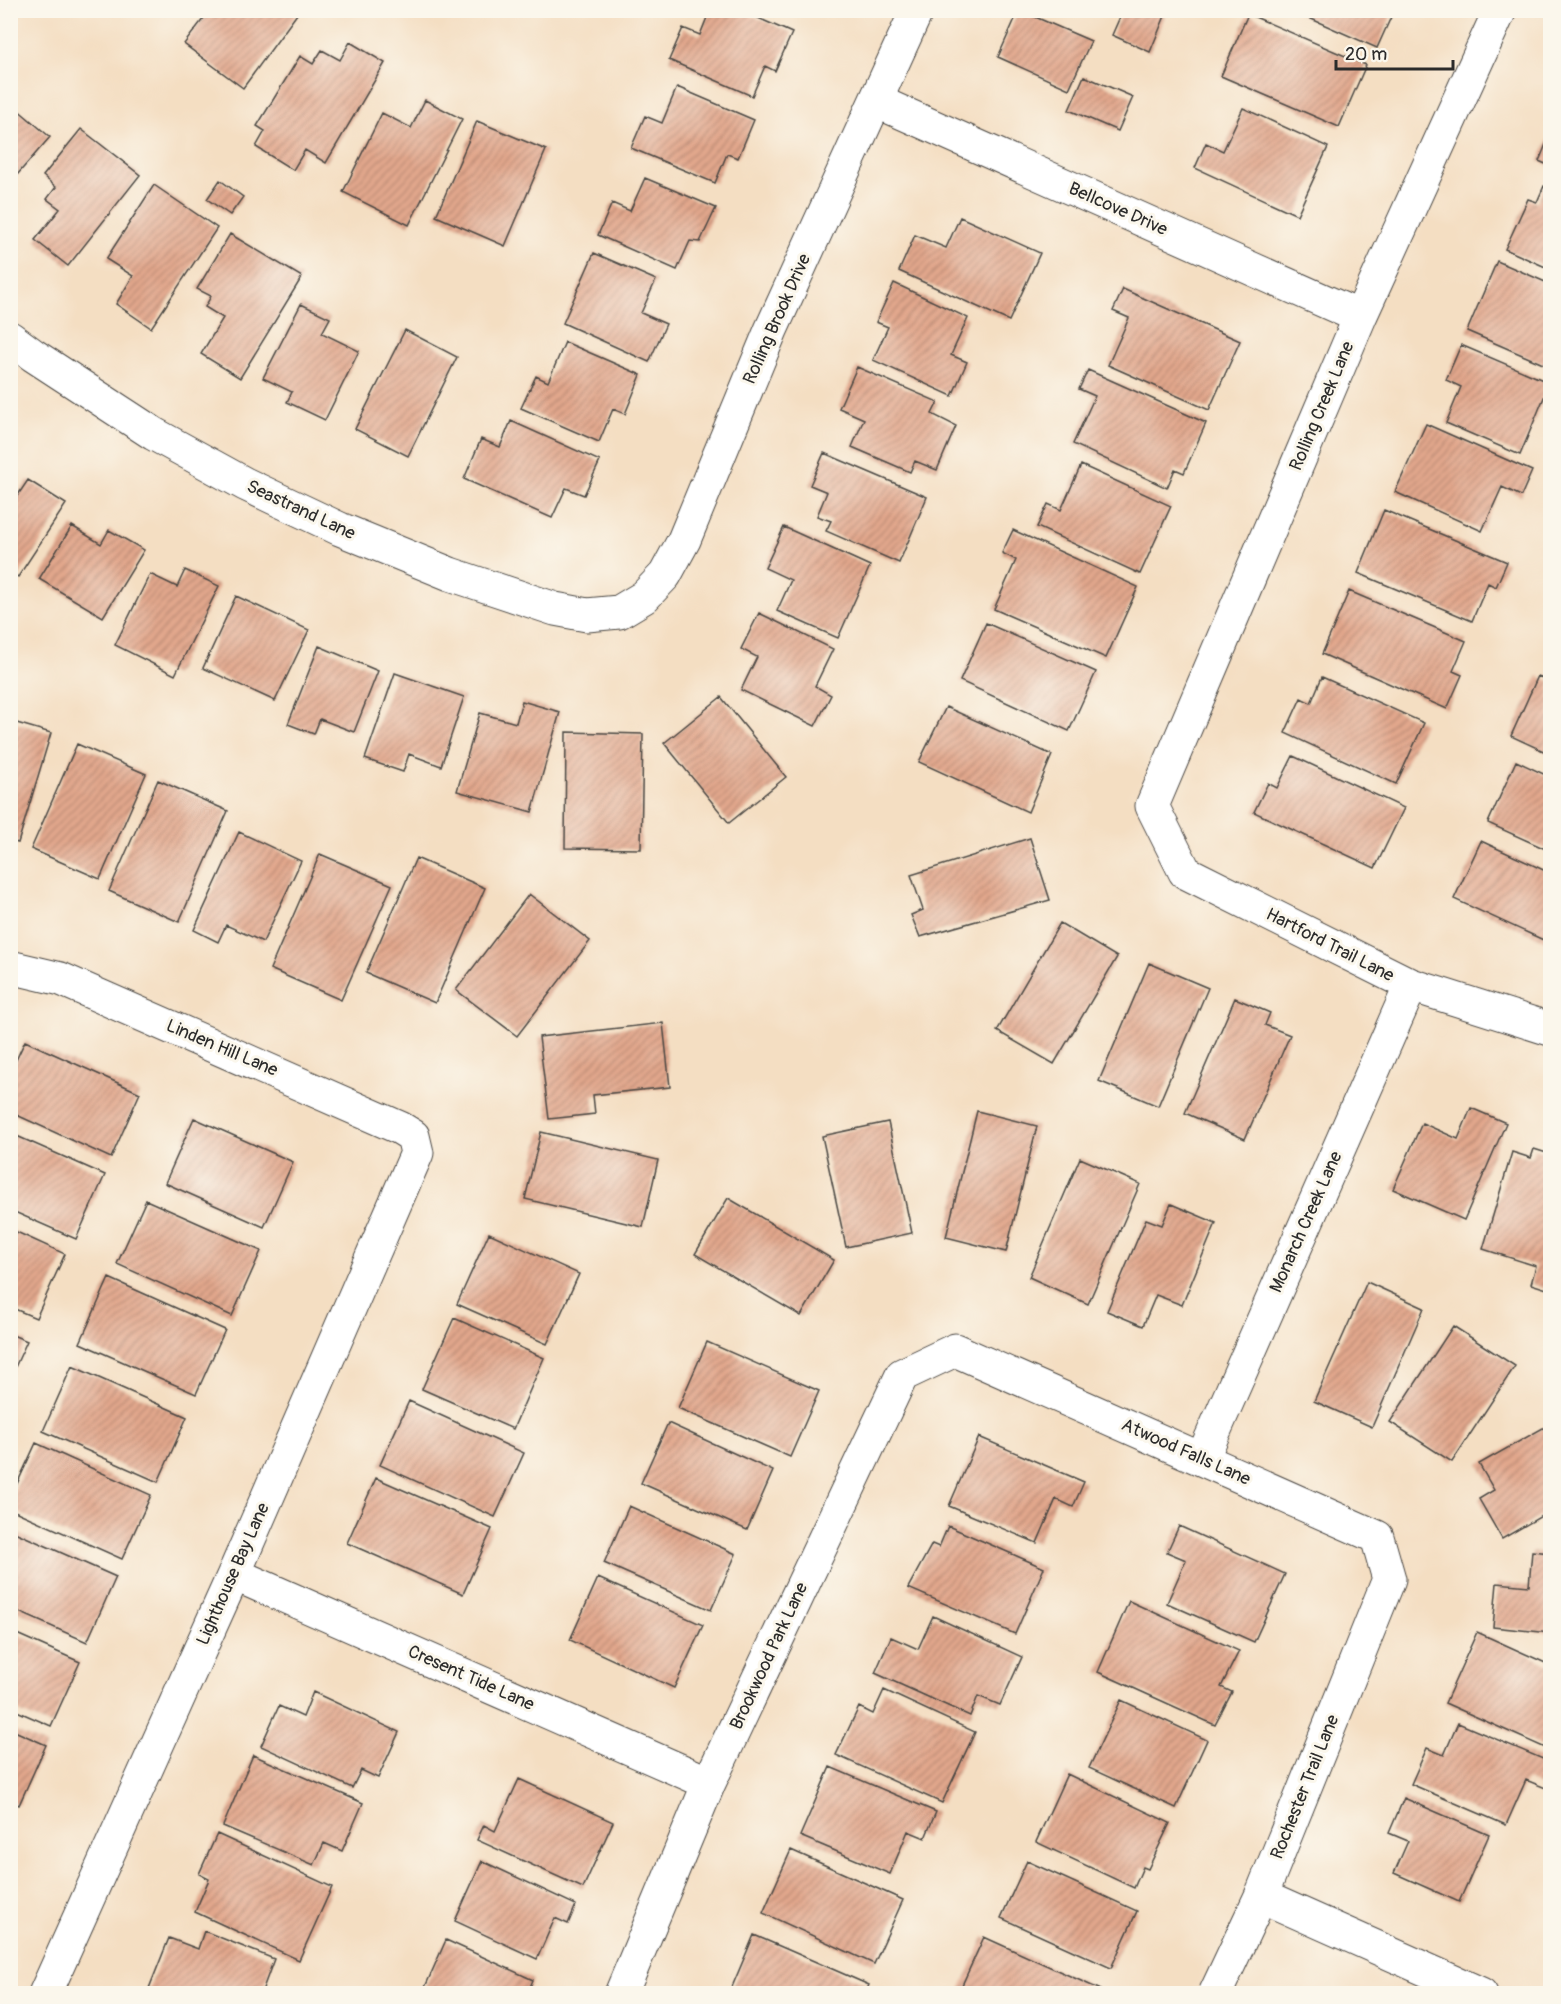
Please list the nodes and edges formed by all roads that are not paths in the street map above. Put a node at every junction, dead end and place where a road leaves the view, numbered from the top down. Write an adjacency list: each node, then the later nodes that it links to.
1 (917, 10): 3 (street, Rolling Brook Drive)
2 (1500, 10): 4 (street, Rolling Creek Lane)
3 (876, 101): 4 (street, Bellcove Drive); 6 (street, Rolling Brook Drive)
4 (1360, 317): 7 (street, Rolling Creek Lane)
5 (10, 338): 6 (street, Seastrand Lane)
6 (619, 612)
7 (1152, 806): 9 (street, Hartford Trail Lane)
8 (10, 967): 11 (street, Linden Hill Lane)
9 (1411, 985): 10 (street, Hartford Trail Lane); 13 (street, Monarch Creek Lane)
10 (1551, 1029)
11 (417, 1153): 14 (street, Lighthouse Bay Lane)
12 (955, 1350): 13 (street, Atwood Falls Lane); 16 (street, Brookwood Park Lane)
13 (1202, 1459): 15 (street, Atwood Falls Lane)
14 (234, 1574): 16 (street, Cresent Tide Lane); 18 (street, Lighthouse Bay Lane)
15 (1389, 1579): 17 (street, Rochester Trail Lane)
16 (709, 1783): 19 (street, Brookwood Park Lane)
17 (1261, 1896): 20 (street, Rochester Trail Lane); 21 (street)
18 (45, 1994)
19 (621, 1994)
20 (1215, 1994)
21 (1481, 1994)

